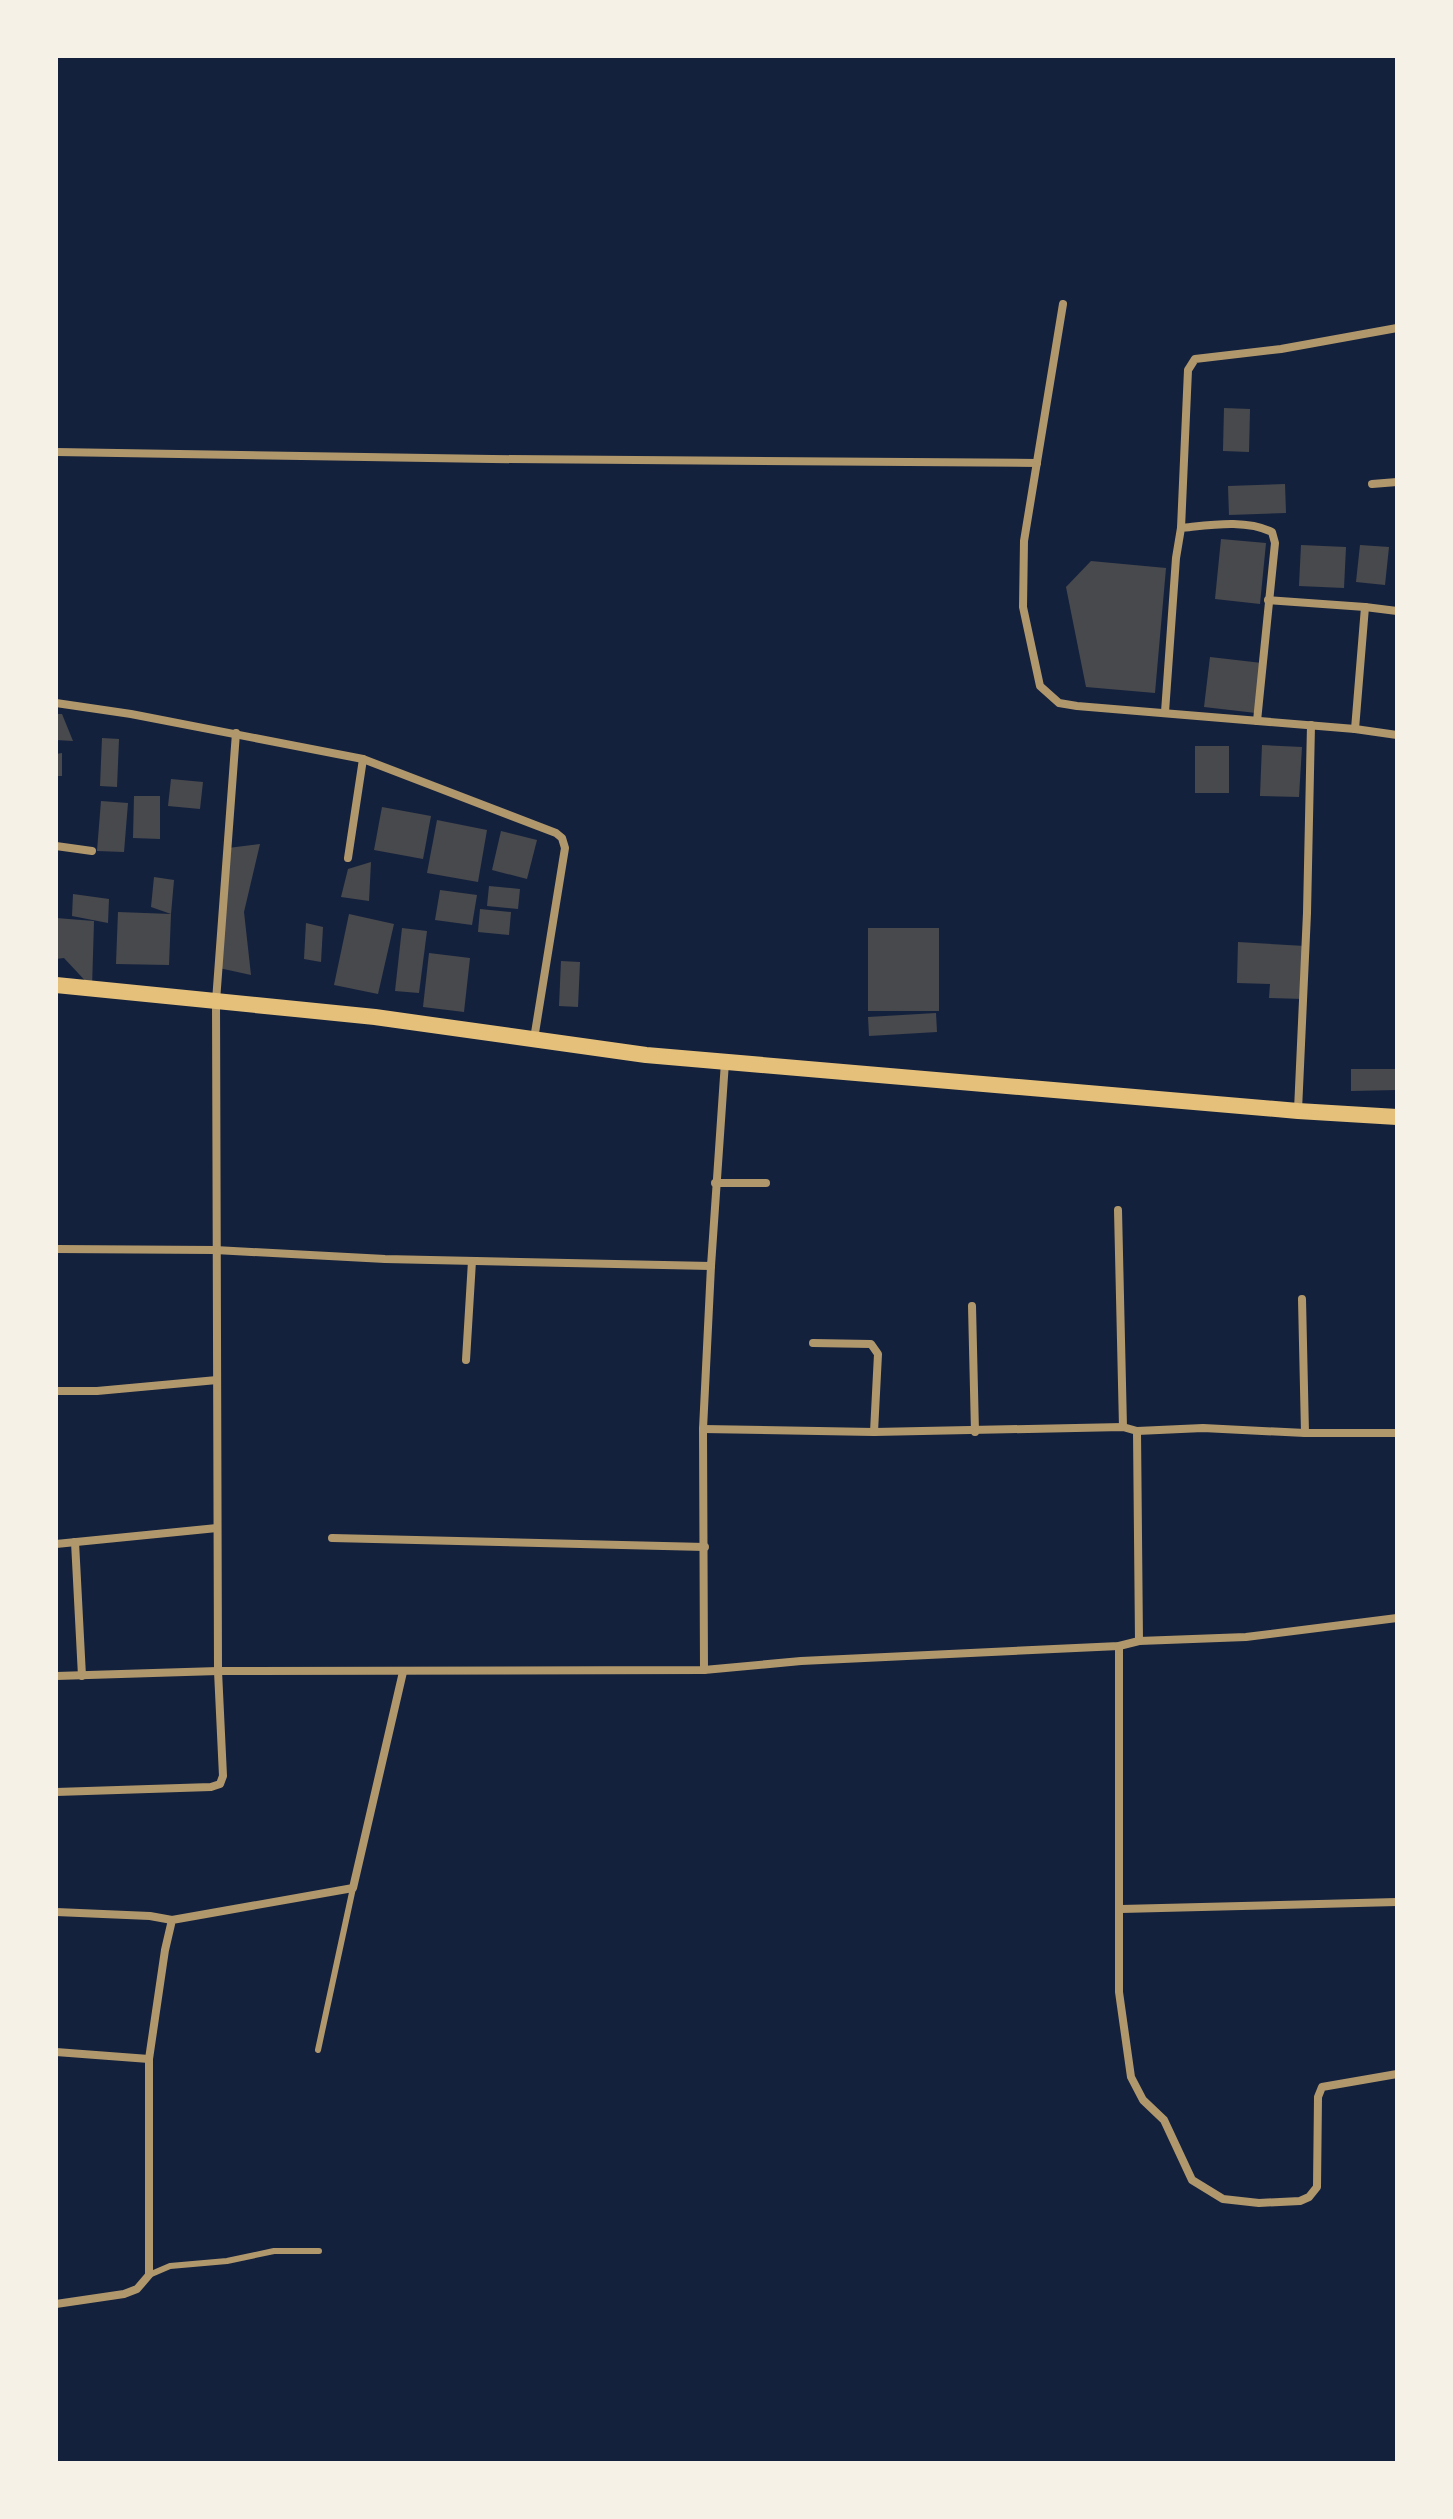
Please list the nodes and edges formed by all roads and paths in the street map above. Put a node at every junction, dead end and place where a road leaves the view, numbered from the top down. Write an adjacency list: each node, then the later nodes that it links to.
1 (1063, 304): 4 (street)
2 (1397, 328): 7 (street)
3 (56, 452): 4 (street)
4 (1037, 463): 12 (street)
5 (1397, 482): 6 (street)
6 (1372, 484)
7 (1181, 528): 8 (street); 12 (street)
8 (1268, 600): 9 (street); 13 (street)
9 (1365, 607): 10 (street); 15 (street)
10 (1397, 611)
11 (56, 703): 16 (street)
12 (1165, 712): 13 (street)
13 (1257, 721): 14 (street)
14 (1311, 725): 15 (street); 26 (street)
15 (1355, 729): 17 (street)
16 (236, 733): 18 (street); 23 (street)
17 (1397, 735)
18 (363, 759): 21 (street); 24 (street)
19 (56, 846): 20 (street)
20 (92, 851)
21 (348, 858)
22 (56, 985): 23 (main road)
23 (216, 1001): 24 (main road); 32 (street)
24 (534, 1039): 25 (main road)
25 (725, 1061): 26 (main road); 28 (street)
26 (1298, 1111): 27 (main road)
27 (1397, 1117)
28 (715, 1183): 29 (street); 34 (street)
29 (766, 1183)
30 (1118, 1210): 41 (street)
31 (56, 1249): 32 (street)
32 (215, 1250): 33 (street); 39 (street)
33 (472, 1261): 34 (street); 38 (street)
34 (711, 1266): 42 (street)
35 (1302, 1299): 46 (street)
36 (972, 1306): 45 (street)
37 (813, 1343): 44 (street)
38 (466, 1360)
39 (217, 1380): 40 (street); 48 (street)
40 (56, 1391)
41 (1123, 1427): 43 (street); 45 (street)
42 (703, 1429): 44 (street); 52 (street)
43 (1137, 1431): 46 (street); 54 (street)
44 (874, 1432): 45 (street)
45 (975, 1432)
46 (1305, 1433): 47 (street)
47 (1397, 1433)
48 (217, 1528): 50 (street); 57 (street)
49 (332, 1538): 52 (street)
50 (75, 1542): 51 (street); 60 (street)
51 (56, 1544)
52 (705, 1547): 56 (street)
53 (1397, 1618): 54 (street)
54 (1139, 1641): 55 (street)
55 (1119, 1646): 56 (street); 64 (street)
56 (704, 1670): 58 (street)
57 (218, 1671): 58 (street); 60 (street); 61 (street)
58 (403, 1672): 62 (street)
59 (56, 1676): 60 (street)
60 (82, 1676)
61 (56, 1792)
62 (353, 1888): 66 (street); 67 (lane)
63 (1397, 1902): 64 (street)
64 (1121, 1909): 70 (street)
65 (56, 1912): 66 (street)
66 (172, 1920): 69 (street)
67 (318, 2050)
68 (56, 2052): 69 (street)
69 (149, 2059): 72 (street)
70 (1397, 2074)
71 (319, 2251): 72 (lane)
72 (149, 2275): 73 (street)
73 (56, 2304)

